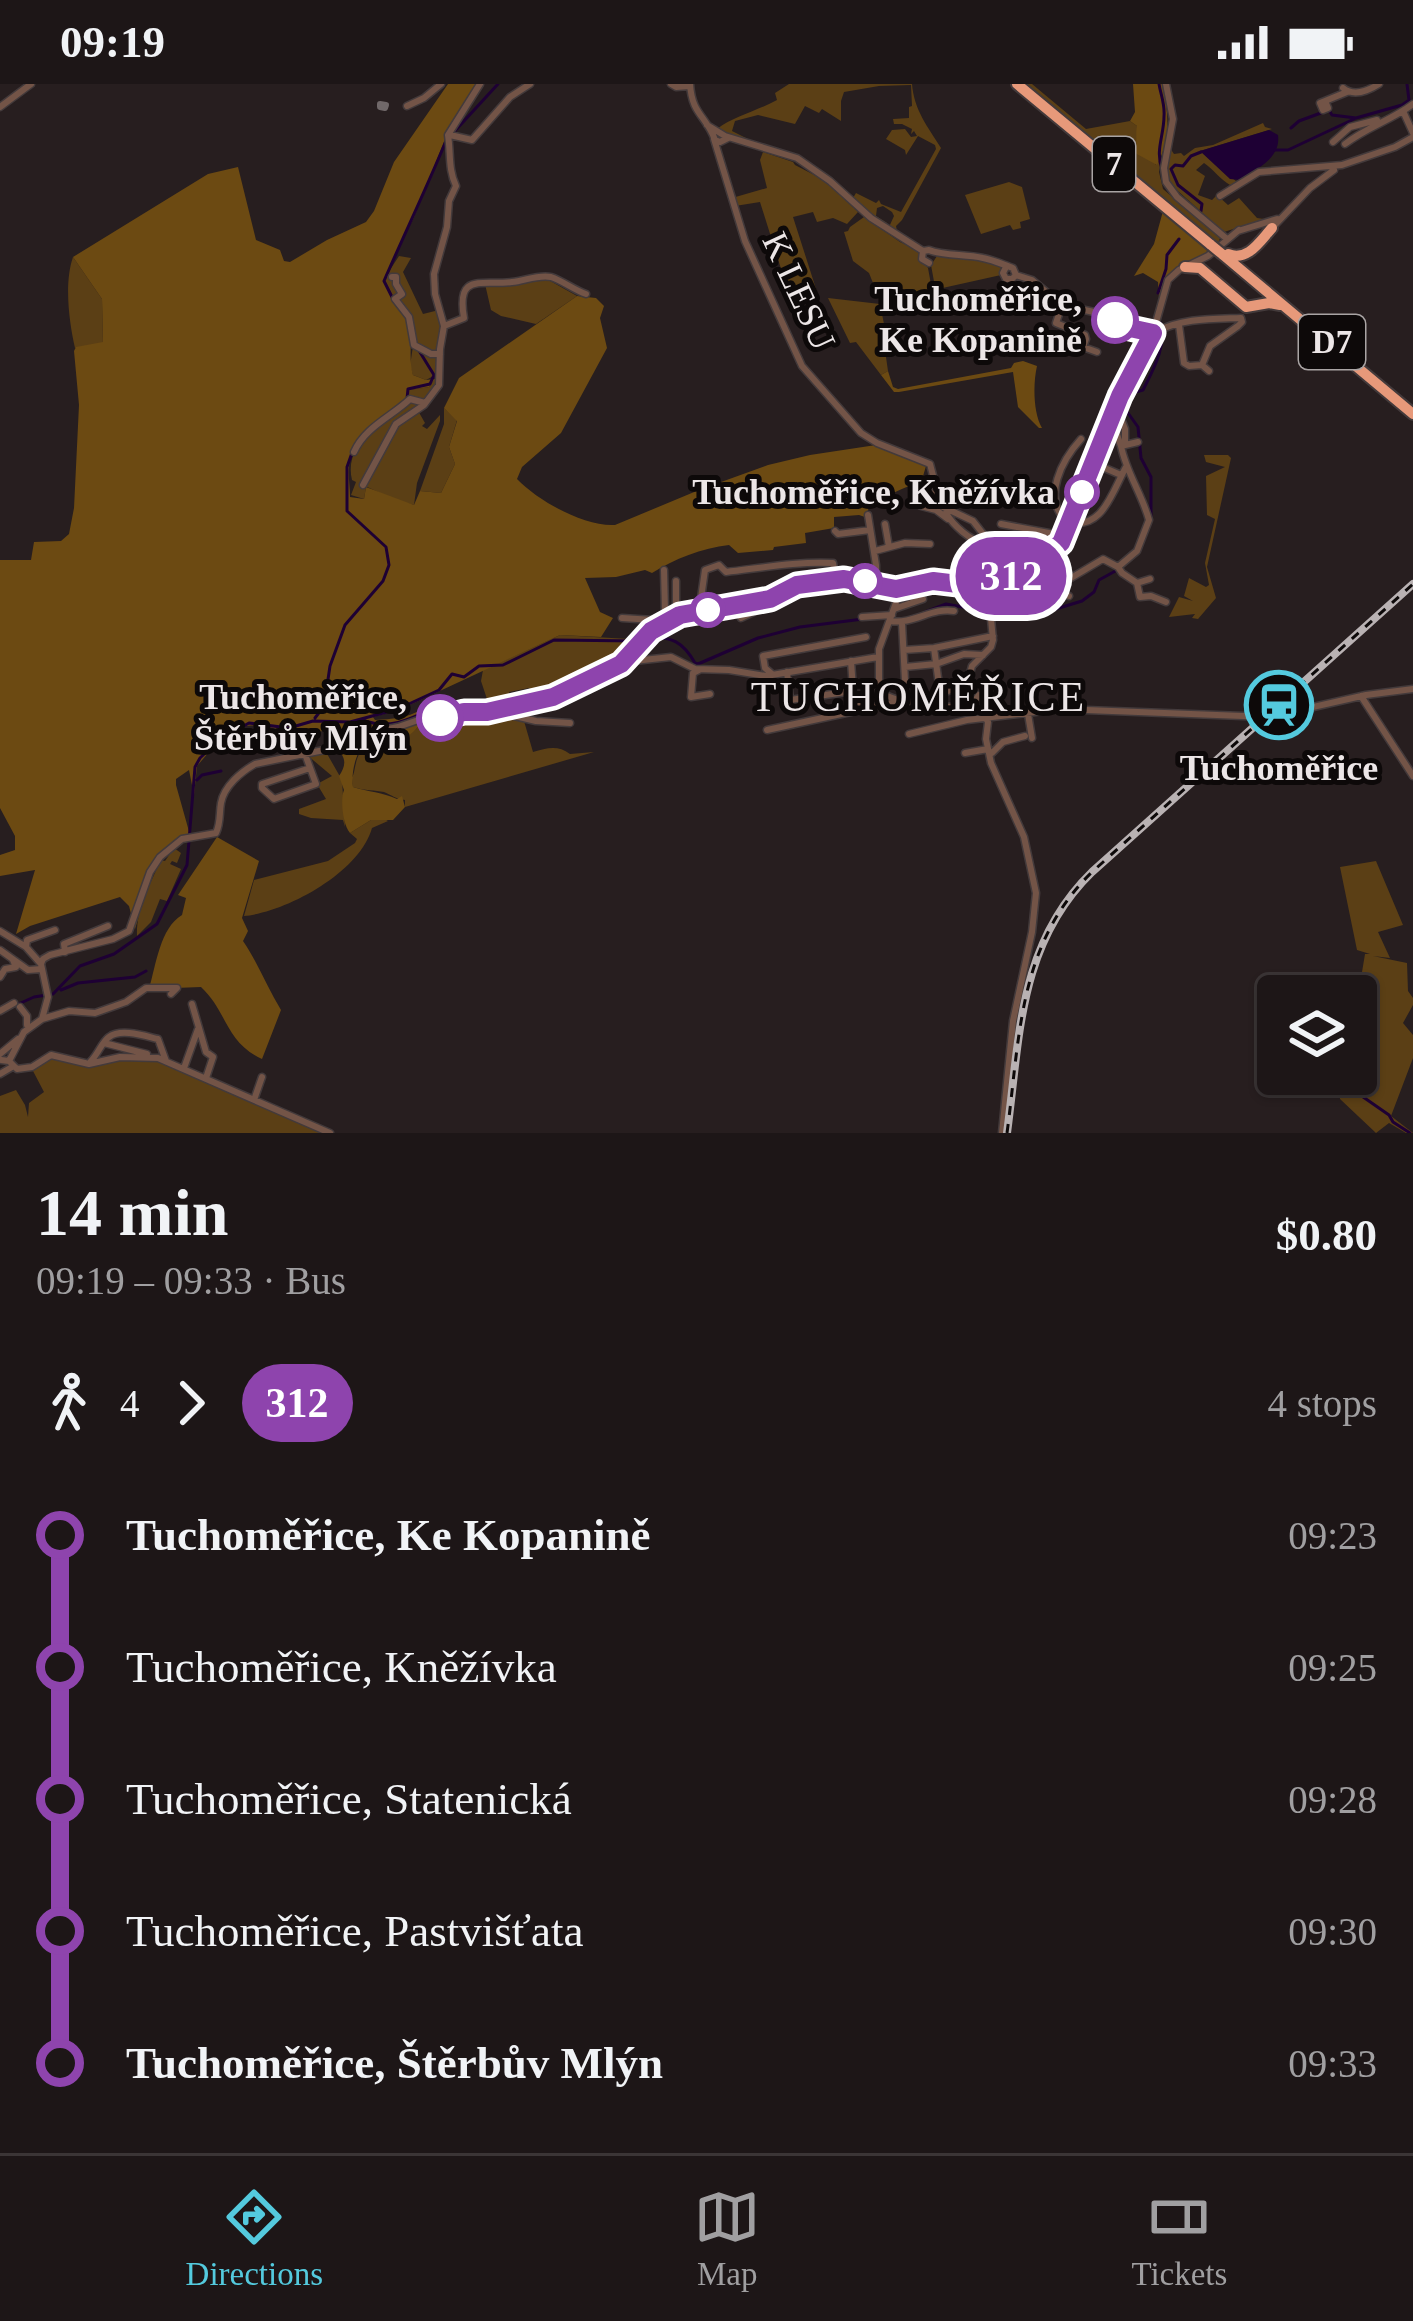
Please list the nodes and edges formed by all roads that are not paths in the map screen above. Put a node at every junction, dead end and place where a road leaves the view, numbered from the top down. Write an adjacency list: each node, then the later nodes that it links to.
1 (31, 84): 13 (street)
2 (440, 84): 12 (street)
3 (480, 84): 16 (street)
4 (530, 84): 16 (street)
5 (671, 84): 9 (street)
6 (1020, 84): 24 (highway, 7)
7 (1166, 84): 24 (street)
8 (1379, 84): 10 (street)
9 (690, 85): 18 (street)
10 (1325, 101)
11 (1413, 104): 14 (street)
12 (407, 106)
13 (0, 107)
14 (1403, 111): 15 (street); 17 (street)
15 (1392, 117): 19 (street); 20 (street)
16 (448, 135): 34 (street)
17 (1413, 135): 21 (street)
18 (720, 139): 30 (street); 49 (street, K LESU)
19 (1334, 142)
20 (1346, 144)
21 (1324, 172): 22 (street); 23 (street)
22 (1220, 196)
23 (1264, 226): 24 (street); 25 (highway)
24 (1214, 253): 25 (highway); 26 (highway); 28 (highway, 7); 32 (highway)
25 (1248, 253): 28 (highway)
26 (1185, 267): 35 (street)
27 (392, 277): 37 (street)
28 (1253, 278): 31 (highway, D7); 32 (highway); 40 (highway, D7)
29 (586, 295): 34 (street)
30 (1062, 304): 35 (street); 36 (street)
31 (1283, 306): 32 (highway); 40 (highway, D7)
32 (1250, 308)
33 (1179, 325): 33 (street); 35 (street)
34 (444, 326): 37 (street)
35 (1159, 330): 39 (street)
36 (1097, 352)
37 (440, 354): 38 (street)
38 (425, 403): 45 (street); 48 (street)
39 (1118, 408): 41 (street); 44 (street)
40 (1413, 411)
41 (1110, 433): 44 (street); 46 (street)
42 (1081, 439): 53 (street)
43 (1138, 442): 44 (street)
44 (1123, 446): 47 (street)
45 (354, 452)
46 (1093, 464): 47 (street); 53 (street)
47 (1123, 471): 53 (street); 64 (street)
48 (363, 485)
49 (937, 491): 50 (street, K LESU); 52 (street)
50 (940, 503): 52 (street, K LESU); 58 (street)
51 (868, 515): 56 (street)
52 (950, 521): 58 (street)
53 (1070, 522): 59 (street)
54 (885, 524): 61 (street)
55 (1001, 524): 59 (street)
56 (870, 530): 57 (street); 62 (street)
57 (835, 531)
58 (985, 535): 67 (street); 73 (street)
59 (1065, 536): 63 (street)
60 (930, 544): 61 (street)
61 (889, 548): 62 (street)
62 (875, 551): 72 (street)
63 (1024, 567): 67 (street); 75 (street)
64 (1119, 568): 66 (street); 71 (street)
65 (664, 570): 82 (street)
66 (1067, 575)
67 (1010, 576): 73 (street)
68 (1150, 579): 71 (street)
69 (836, 580): 72 (street); 77 (street); 79 (street)
70 (676, 581): 79 (street)
71 (1137, 583): 78 (street)
72 (876, 584): 74 (street)
73 (992, 586): 74 (street); 89 (street)
74 (902, 589): 84 (street)
75 (1069, 596)
76 (923, 599): 84 (street)
77 (764, 601): 80 (street); 86 (street)
78 (1166, 602)
79 (700, 605): 80 (street)
80 (724, 608): 82 (street)
81 (954, 611): 88 (street)
82 (690, 612): 87 (street)
83 (862, 616): 84 (street)
84 (892, 616): 88 (street); 94 (street)
85 (622, 618): 87 (street)
86 (740, 618)
87 (669, 621): 96 (street)
88 (902, 623): 92 (street)
89 (993, 636): 91 (street); 93 (street)
90 (866, 638): 101 (street)
91 (934, 649): 92 (street); 97 (street)
92 (904, 650): 98 (street)
93 (983, 655): 97 (street); 105 (street)
94 (878, 657): 95 (street); 107 (street)
95 (851, 661): 100 (street); 103 (street)
96 (624, 662): 99 (street); 110 (street)
97 (936, 664): 98 (street); 105 (street)
98 (904, 667): 107 (street)
99 (701, 670): 101 (street); 104 (street)
100 (787, 671): 101 (street); 103 (street)
101 (772, 674)
102 (1413, 689): 106 (street)
103 (853, 691): 109 (street)
104 (710, 694)
105 (940, 694): 108 (street)
106 (1361, 696): 111 (street); 120 (street)
107 (906, 700): 108 (street); 109 (street)
108 (922, 702): 112 (street)
109 (873, 707): 114 (street)
110 (494, 710): 113 (street); 118 (street)
111 (1028, 714): 112 (street); 117 (street)
112 (986, 719): 115 (street); 117 (street)
113 (570, 723)
114 (766, 730)
115 (909, 734)
116 (965, 752): 117 (street)
117 (989, 753): 147 (street)
118 (305, 754): 119 (street); 126 (street)
119 (310, 768): 119 (street)
120 (1413, 776)
121 (108, 926): 126 (street)
122 (55, 930): 124 (street)
123 (0, 932): 124 (street)
124 (26, 947): 128 (street)
125 (0, 950): 127 (street)
126 (64, 952): 128 (street)
127 (11, 957): 128 (street); 129 (street)
128 (41, 966): 133 (street)
129 (0, 976)
130 (171, 994): 133 (street)
131 (192, 1004): 134 (street)
132 (0, 1011): 133 (street)
133 (30, 1027): 138 (street)
134 (198, 1029): 136 (street); 137 (street)
135 (104, 1042): 139 (street); 139 (street); 140 (street)
136 (191, 1047): 137 (street); 141 (street)
137 (208, 1053): 144 (street)
138 (6, 1059): 140 (street); 142 (street)
139 (162, 1059): 140 (street); 141 (street)
140 (89, 1064)
141 (184, 1068): 144 (street)
142 (0, 1074)
143 (262, 1077): 145 (street)
144 (206, 1078): 145 (street)
145 (254, 1100): 146 (street)
146 (330, 1133)
147 (1002, 1133)

